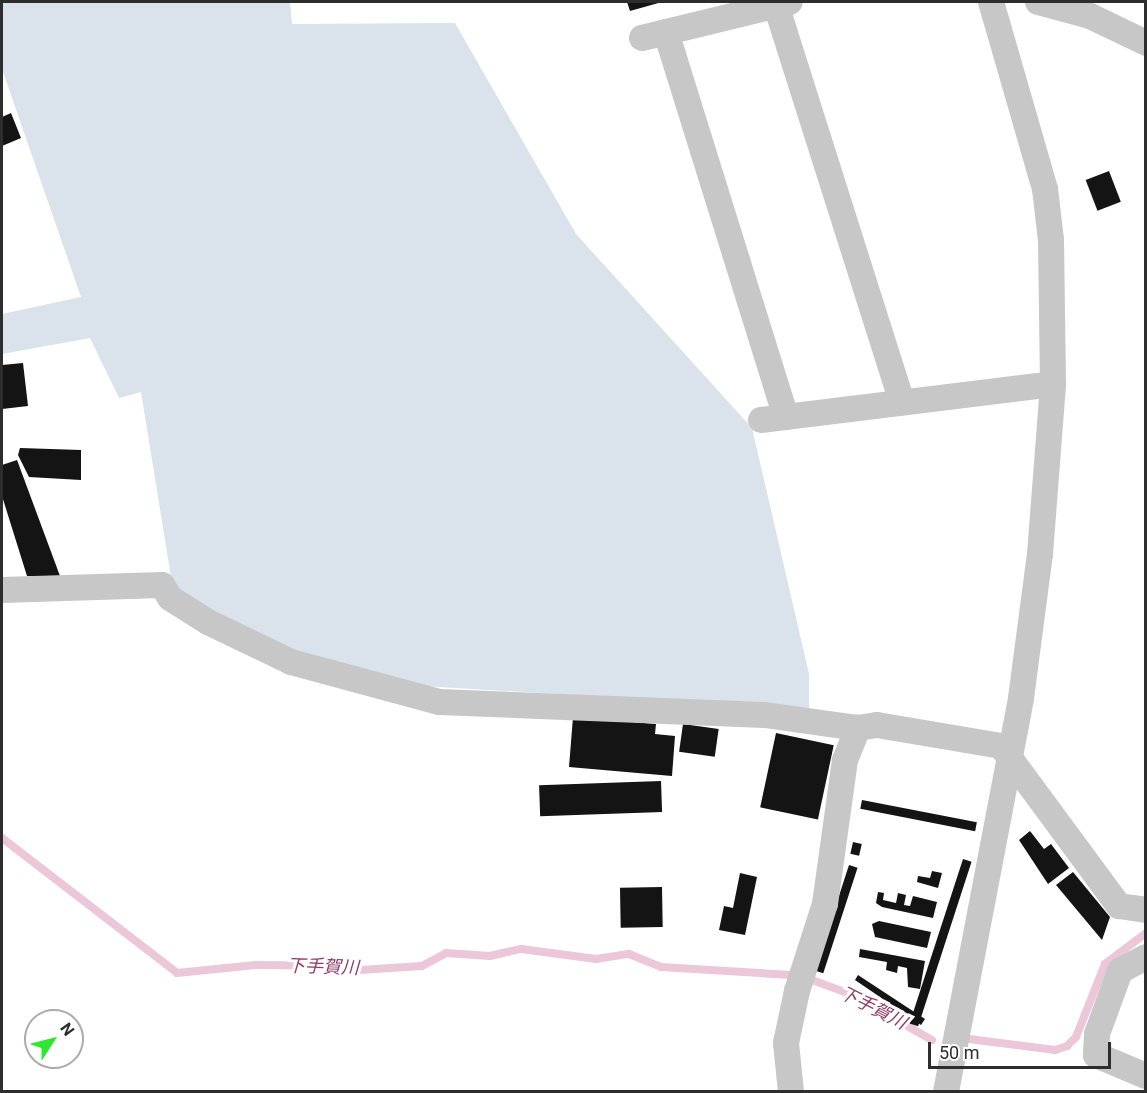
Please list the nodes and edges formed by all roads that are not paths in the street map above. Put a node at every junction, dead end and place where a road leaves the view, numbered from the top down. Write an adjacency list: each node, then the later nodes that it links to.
1 (992, 2): 5 (street)
2 (1038, 2): 4 (street)
3 (783, 3): 6 (street); 6 (street)
4 (1146, 43)
5 (1053, 384): 6 (street); 9 (street)
6 (902, 403)
7 (2, 590): 8 (street)
8 (858, 728): 9 (street); 13 (street)
9 (1009, 756): 10 (street); 14 (street)
10 (1146, 910)
11 (1146, 957): 12 (street)
12 (1146, 1076)
13 (791, 1092)
14 (946, 1092)

